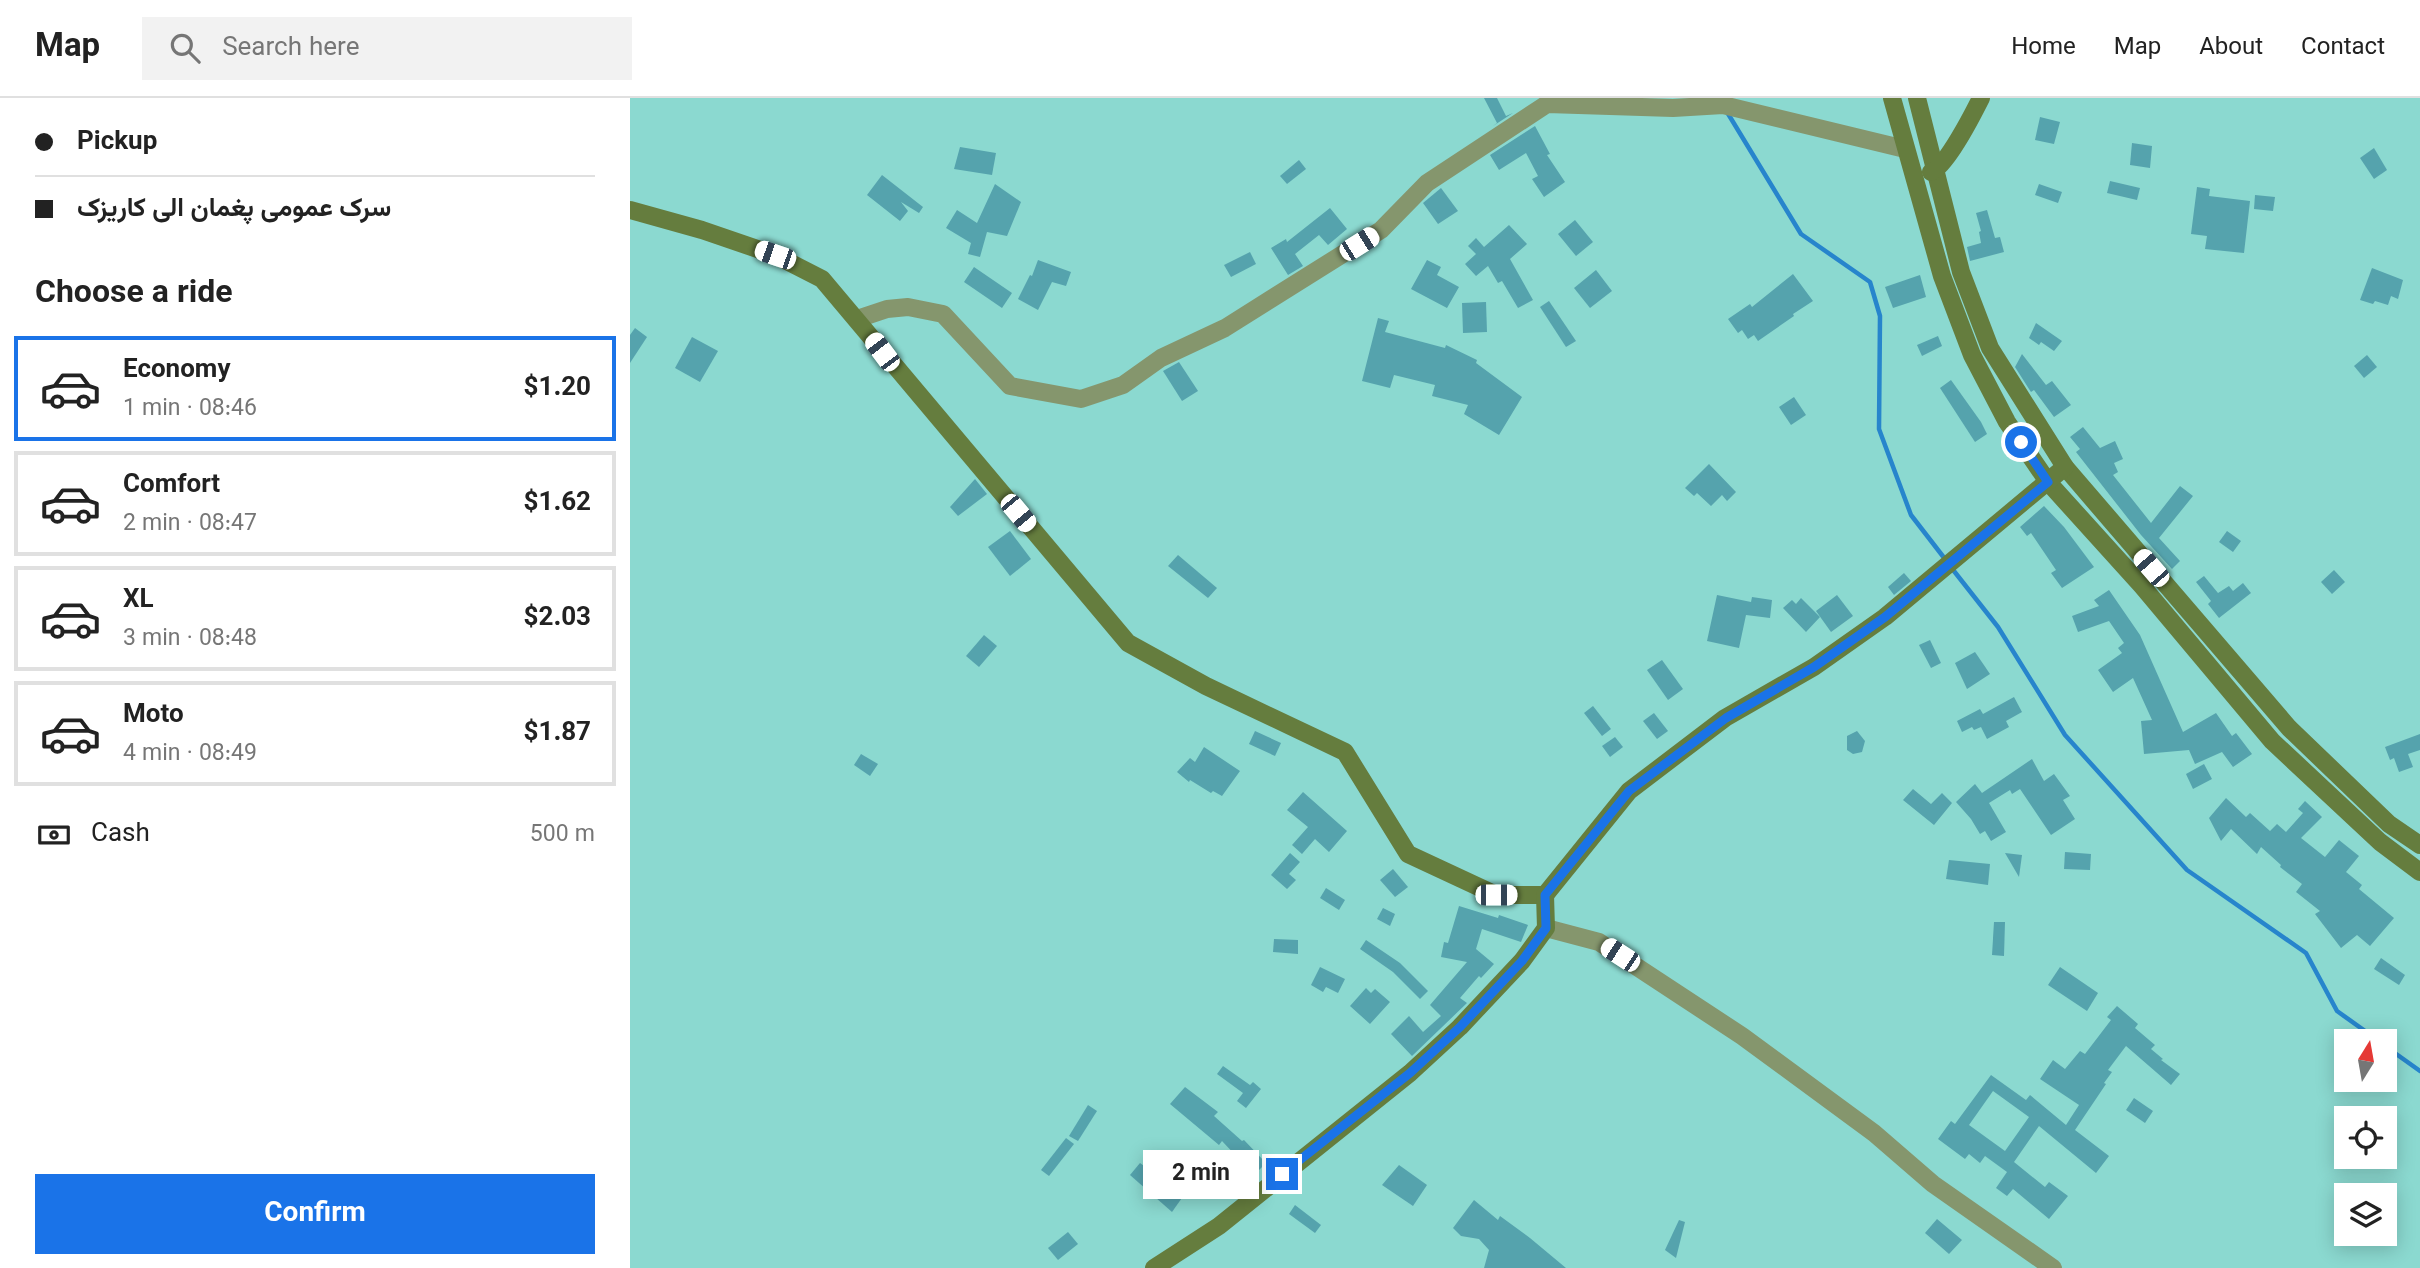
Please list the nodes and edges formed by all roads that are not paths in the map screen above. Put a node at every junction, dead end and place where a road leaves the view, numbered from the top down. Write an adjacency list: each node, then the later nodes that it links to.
1 (1892, 98): 4 (street)
2 (1917, 98): 5 (street)
3 (1981, 98): 5 (street)
4 (1906, 149): 6 (street); 8 (street)
5 (1936, 171): 6 (street); 9 (street)
6 (1915, 177): 10 (street)
7 (630, 211): 8 (street)
8 (857, 320): 13 (street)
9 (2065, 467): 10 (street); 11 (street)
10 (2048, 482): 12 (street); 13 (street)
11 (2420, 845)
12 (2420, 872)
13 (1545, 895): 14 (street)
14 (1546, 928): 15 (street); 16 (street)
15 (1154, 1268)
16 (2053, 1268)

